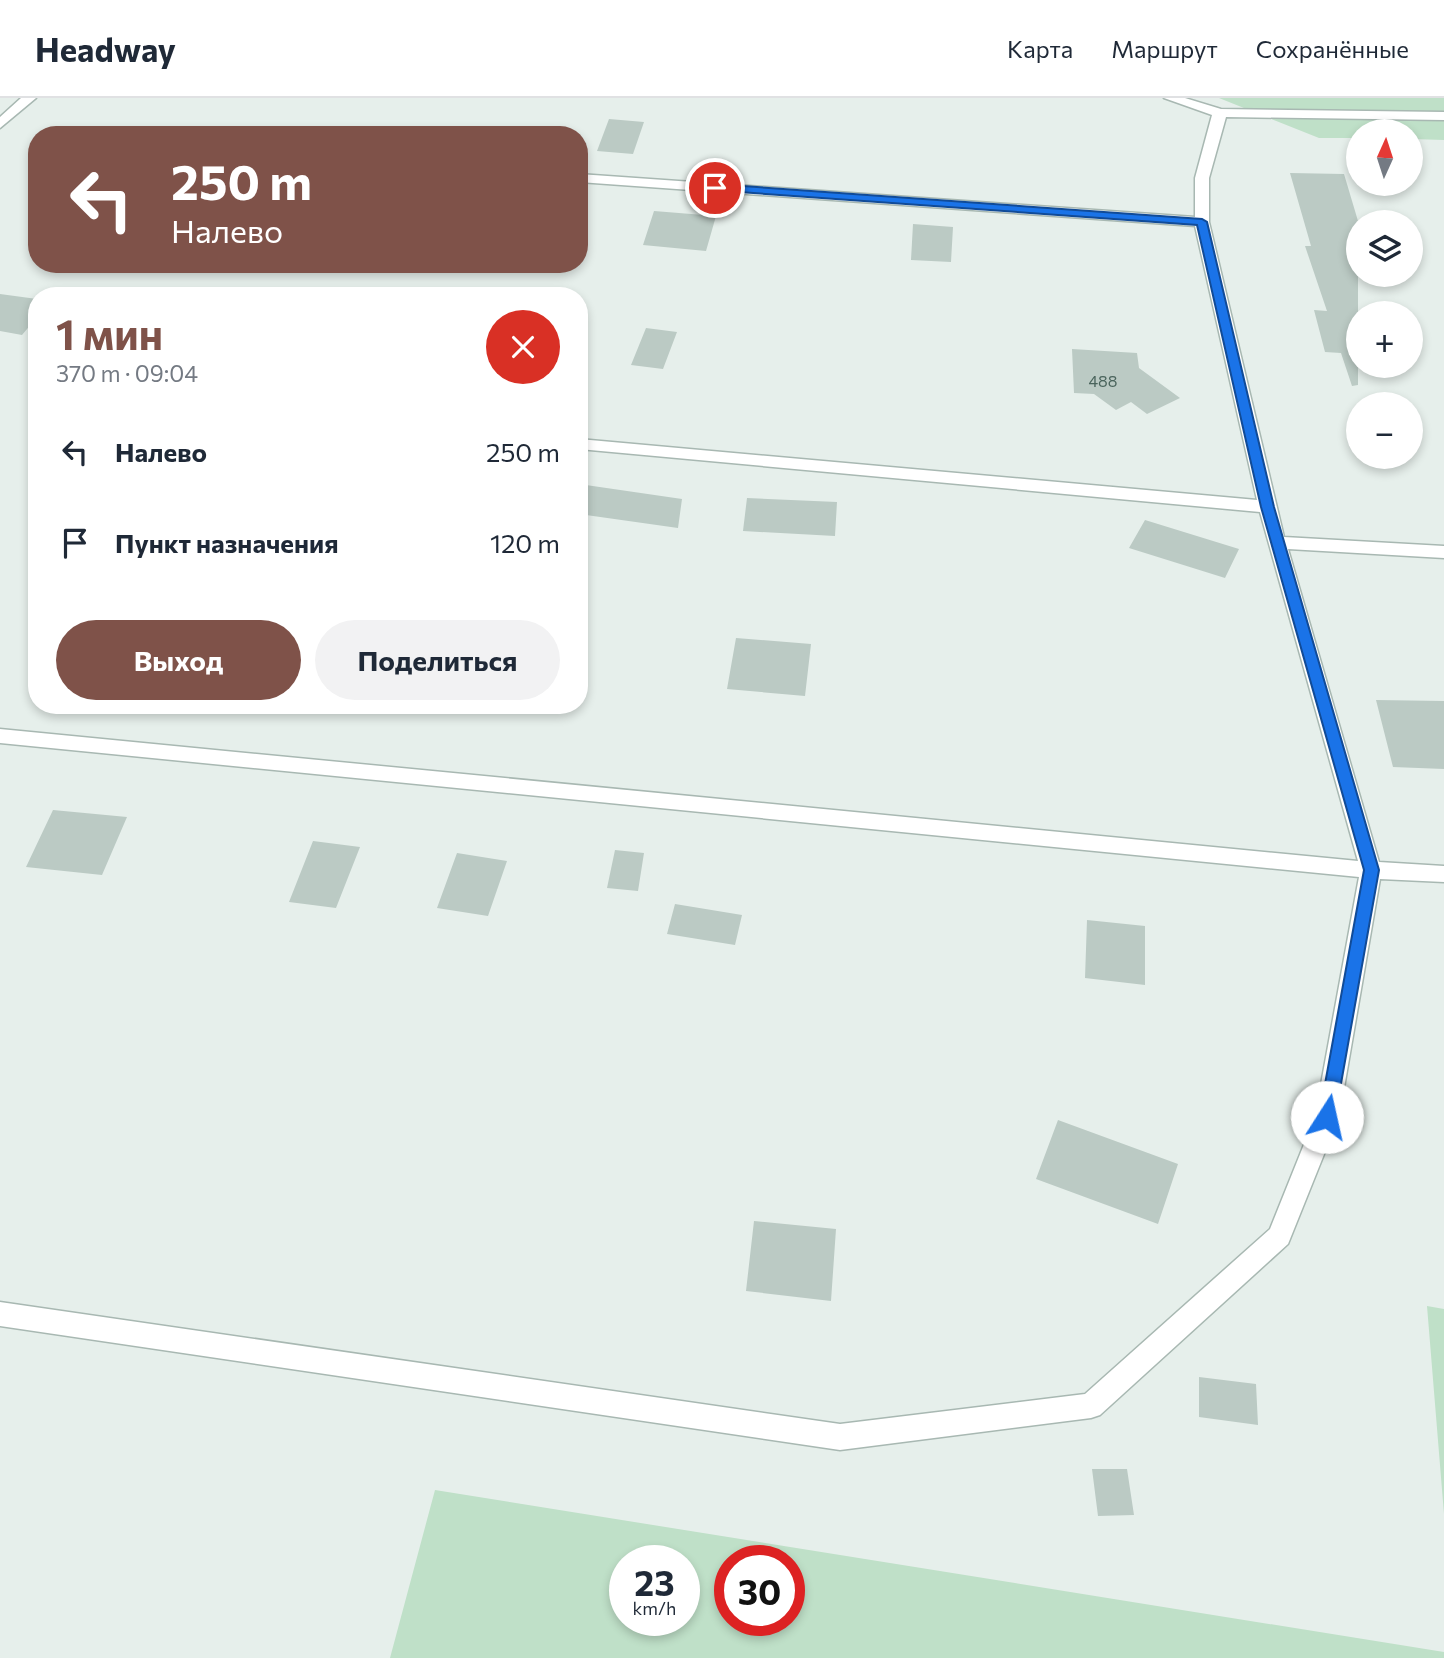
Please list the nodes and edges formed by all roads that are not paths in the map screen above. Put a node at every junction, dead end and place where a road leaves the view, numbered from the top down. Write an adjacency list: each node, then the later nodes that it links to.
1 (29, 98): 5 (street)
2 (1171, 98): 3 (street)
3 (1220, 113): 4 (street); 7 (street)
4 (1444, 116)
5 (0, 124)
6 (588, 179): 7 (street)
7 (1202, 222): 9 (street)
8 (588, 445): 9 (street)
9 (1267, 507): 10 (street)
10 (1278, 542): 11 (street); 13 (street)
11 (1444, 552)
12 (0, 736): 13 (street)
13 (1371, 870): 14 (street); 15 (street)
14 (1444, 874)
15 (0, 1314)

